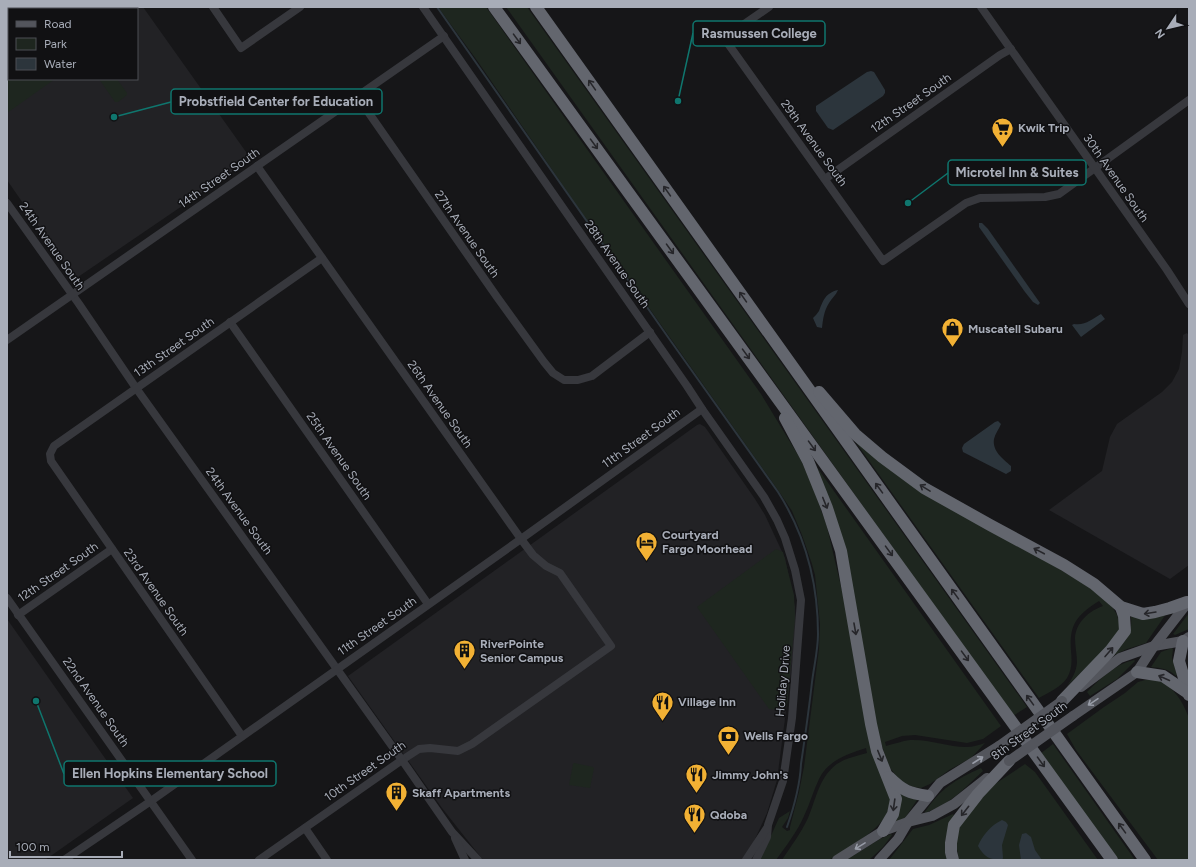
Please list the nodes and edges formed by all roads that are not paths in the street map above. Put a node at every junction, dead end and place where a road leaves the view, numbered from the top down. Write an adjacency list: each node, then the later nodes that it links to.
1 (213, 7): 2 (street)
2 (300, 7)
3 (423, 7): 8 (street, 28th Avenue South)
4 (494, 7): 24 (highway, one-way to 24)
5 (536, 7): 20 (highway, one-way to 5)
6 (769, 7): 14 (street, 29th Avenue South)
7 (981, 7): 9 (street, 30th Avenue South)
8 (444, 36): 10 (street, 14th Street South); 21 (street, 28th Avenue South)
9 (1011, 49): 13 (street, 30th Avenue South); 14 (street, 12th Street South)
10 (357, 96): 12 (street, 14th Street South); 21 (street, 27th Avenue South)
11 (1189, 100): 13 (street)
12 (257, 166): 16 (street, 26th Avenue South); 17 (street, 14th Street South)
13 (1094, 169): 14 (street, 29th Avenue South); 18 (street, 30th Avenue South)
14 (825, 179)
15 (7, 203): 17 (street, 24th Avenue South)
16 (322, 258): 19 (street, 13th Street South); 28 (street, 26th Avenue South)
17 (72, 294): 22 (street, 14th Street South); 23 (street, 24th Avenue South)
18 (1189, 304)
19 (230, 322): 23 (street, 13th Street South); 32 (street, 25th Avenue South)
20 (765, 329): 33 (highway, one-way to 20); 65 (highway, one-way to 20)
21 (650, 332): 25 (street, 28th Avenue South)
22 (7, 340)
23 (136, 388): 26 (street, 13th Street South); 38 (street, 24th Avenue South)
24 (773, 391): 45 (highway, one-way to 45); 64 (highway, one-way to 64)
25 (702, 409): 27 (street, 28th Avenue South); 28 (street, 11th Street South)
26 (51, 461): 29 (street, 23rd Avenue South)
27 (785, 538): 49 (street, Holiday Drive)
28 (521, 539): 32 (street, 11th Street South); 36 (street, 26th Avenue South)
29 (112, 549): 34 (street, 12th Street South); 42 (street, 23rd Avenue South)
30 (7, 598): 34 (street, 22nd Avenue South)
31 (1188, 601): 33 (highway, one-way to 33); 37 (main road, 8th Street South)
32 (428, 604): 38 (street, 11th Street South)
33 (1121, 607): 41 (highway, one-way to 33)
34 (18, 614): 47 (street, 22nd Avenue South)
35 (1186, 639): 37 (main road, 8th Street South); 40 (highway)
36 (611, 646): 43 (street, 10th Street South)
37 (1154, 646): 39 (main road, 8th Street South); 41 (main road, 8th Street South)
38 (337, 669): 42 (street, 11th Street South); 43 (street, 24th Avenue South)
39 (1137, 672): 40 (highway, one-way to 39); 44 (main road, 8th Street South, one-way to 44, bridge)
40 (1189, 694)
41 (1062, 701): 46 (main road, 8th Street South, one-way to 41, bridge)
42 (242, 736): 47 (street, 11th Street South)
43 (402, 760): 50 (street, 10th Street South); 52 (street, 24th Avenue South)
44 (1009, 761): 48 (main road, 8th Street South); 63 (highway, one-way to 63)
45 (888, 776): 46 (highway); 51 (highway, one-way to 51)
46 (928, 796): 48 (main road, 8th Street South)
47 (151, 800): 53 (street, 11th Street South); 54 (street, 22nd Avenue South)
48 (908, 822): 51 (main road, 8th Street South); 62 (main road, 8th Street South)
49 (768, 826): 59 (street, Holiday Drive); 60 (street, Holiday Drive)
50 (305, 828): 55 (street, 10th Street South); 56 (street)
51 (883, 831): 61 (main road, 8th Street South, one-way to 61)
52 (452, 832): 57 (street, 24th Avenue South); 58 (street, 24th Avenue South)
53 (64, 860)
54 (192, 860)
55 (259, 860)
56 (327, 860)
57 (465, 860)
58 (478, 860)
59 (746, 860)
60 (756, 860)
61 (837, 860)
62 (879, 860)
63 (953, 860)
64 (1112, 860)
65 (1145, 860)

